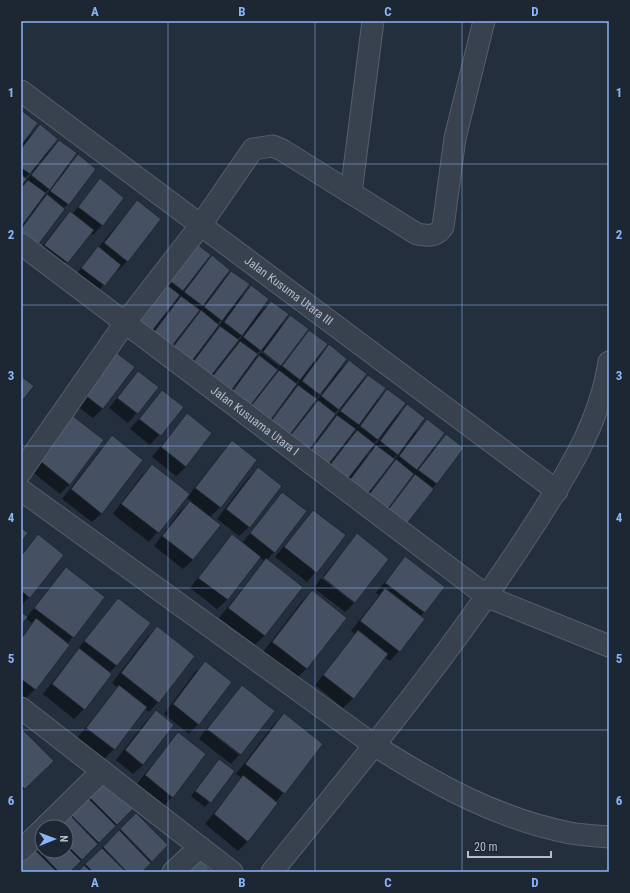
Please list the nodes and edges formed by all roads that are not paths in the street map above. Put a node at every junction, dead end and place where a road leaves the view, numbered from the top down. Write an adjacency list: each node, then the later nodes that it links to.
1 (373, 21): 4 (street)
2 (484, 21): 4 (street)
3 (21, 91): 5 (street, Jalan Kusuma Utara III)
4 (351, 193): 5 (street)
5 (200, 226): 7 (street); 11 (street, Jalan Kusuma Utara III)
6 (21, 244): 7 (street, Jalan Kusuama Utara I)
7 (125, 323): 9 (street); 12 (street, Jalan Kusuama Utara I)
8 (609, 362): 11 (street)
9 (21, 472)
10 (21, 490): 15 (street)
11 (557, 490): 12 (street)
12 (488, 597): 13 (street, Jalan Kusuama Utara I); 15 (street)
13 (609, 646)
14 (21, 708): 16 (street)
15 (374, 745): 18 (street); 24 (street)
16 (102, 771): 17 (street); 20 (street)
17 (53, 819)
18 (609, 837)
19 (34, 838): 21 (street)
20 (200, 847): 22 (street); 23 (street)
21 (21, 850)
22 (173, 872)
23 (232, 872)
24 (272, 872)

